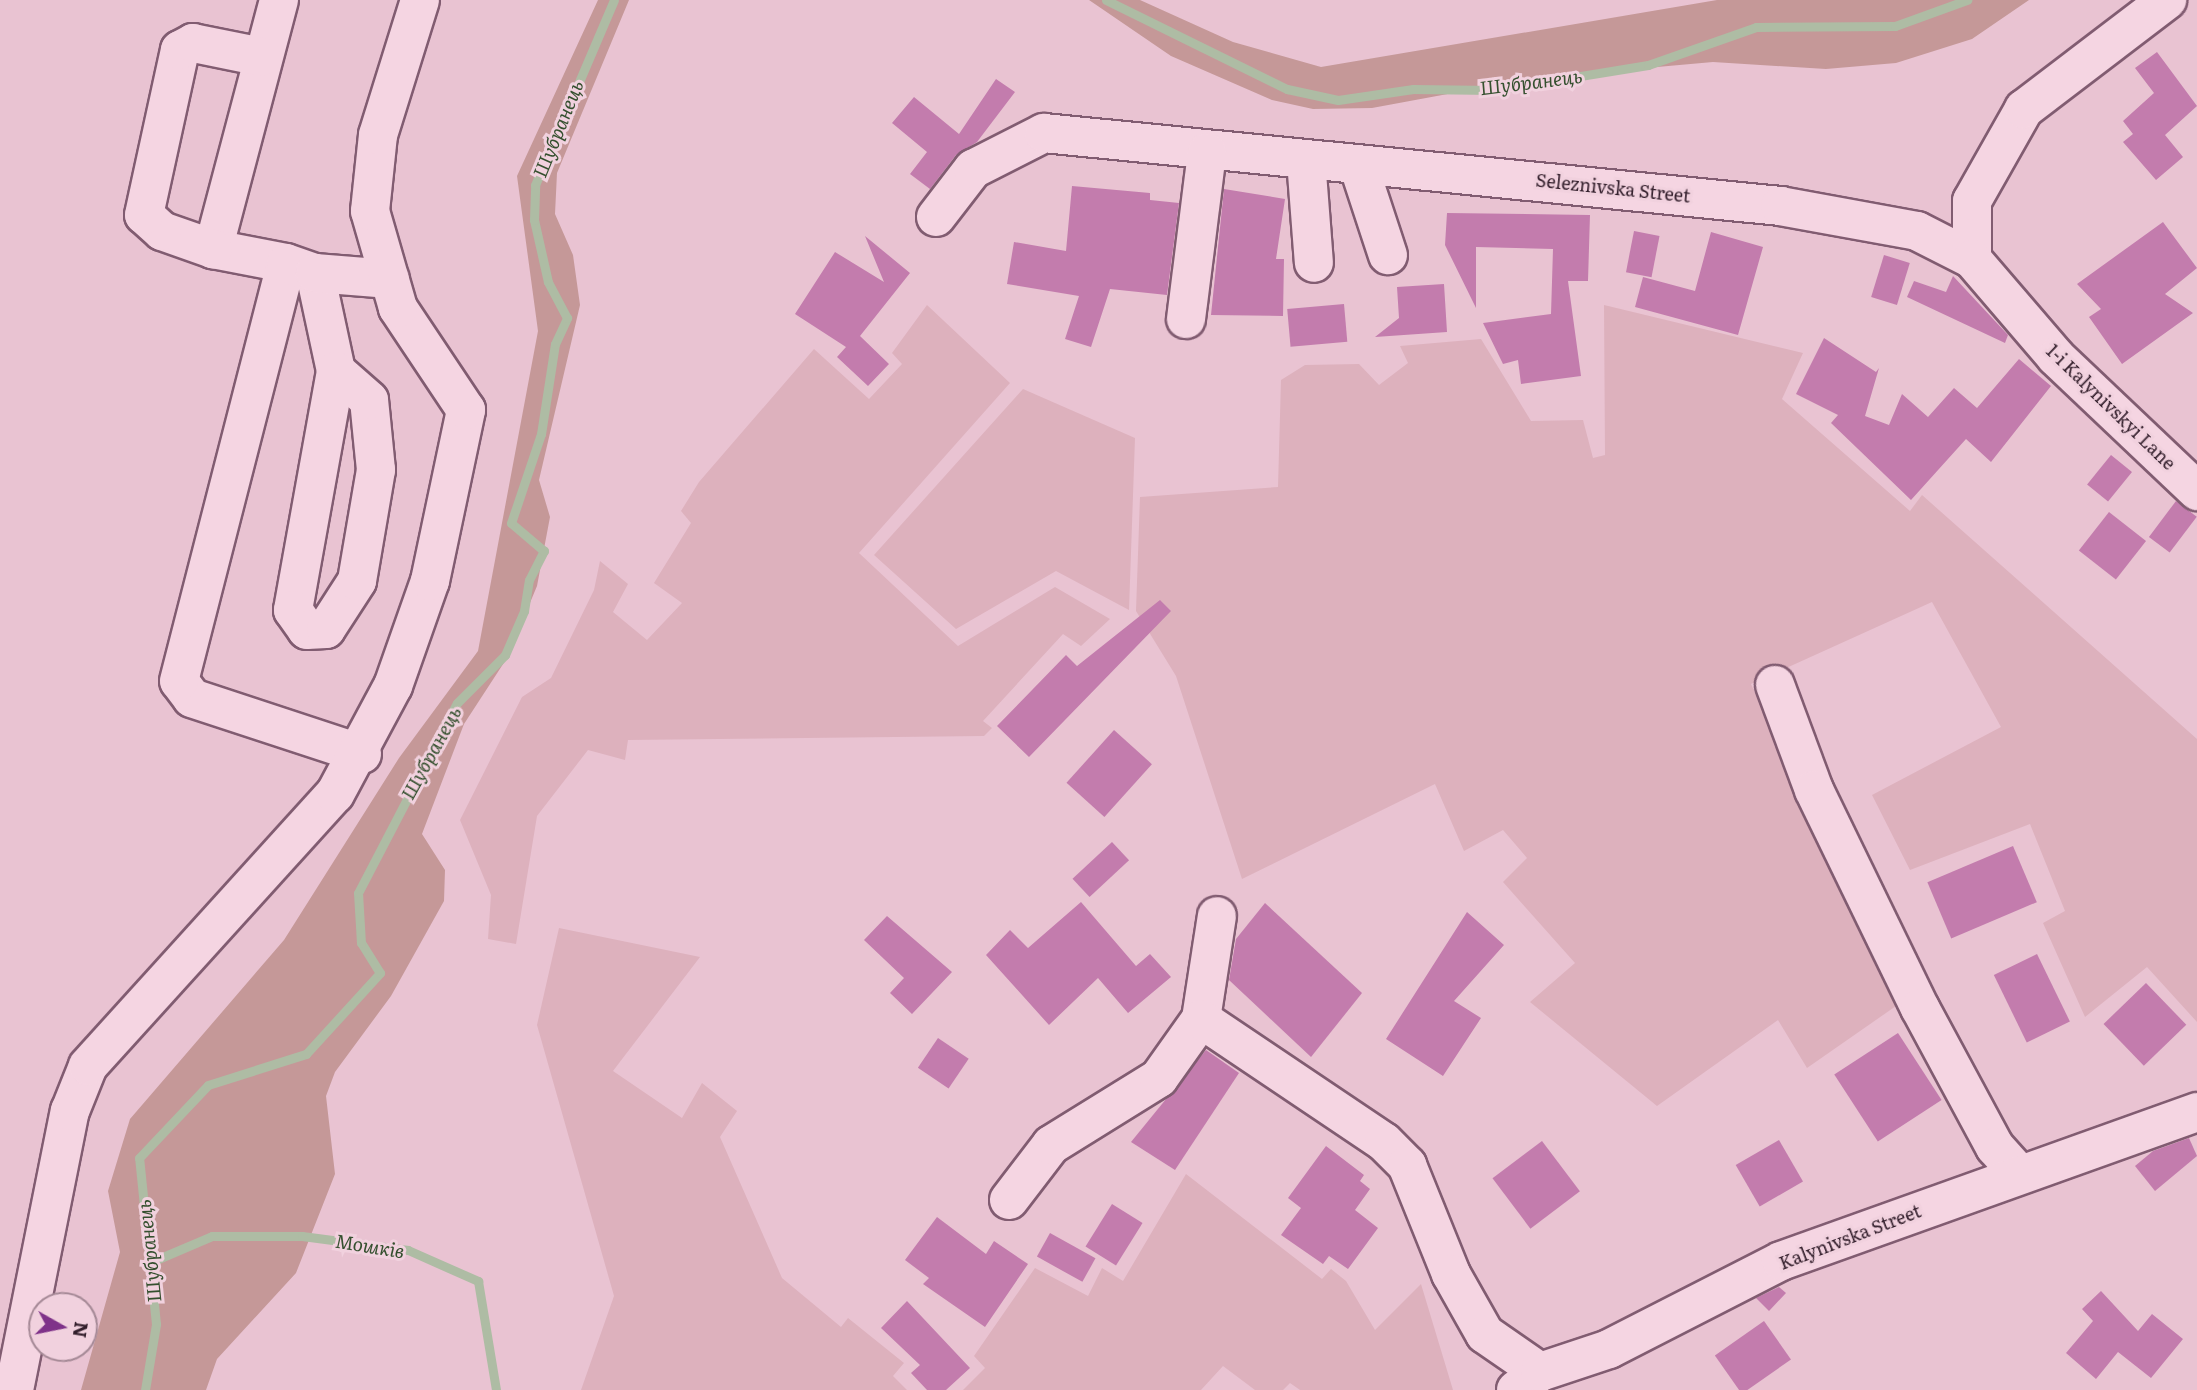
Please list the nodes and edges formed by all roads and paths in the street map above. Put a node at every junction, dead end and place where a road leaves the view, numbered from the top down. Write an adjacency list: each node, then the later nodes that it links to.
1 (279, 0): 4 (street)
2 (420, 0): 14 (street)
3 (2167, 0): 11 (street)
4 (262, 57): 9 (street); 9 (street)
5 (1208, 152): 6 (street, Seleznivska Street); 8 (street, Seleznivska Street); 15 (street)
6 (1306, 160): 7 (street, Seleznivska Street); 12 (street)
7 (1358, 164): 10 (street); 11 (street, Seleznivska Street)
8 (936, 217)
9 (213, 249): 13 (street)
10 (1388, 255)
11 (1972, 259): 17 (street, 1-i Kalynivskyi Lane)
12 (1314, 263)
13 (301, 268): 14 (street); 16 (street); 19 (street)
14 (390, 279): 19 (street)
15 (1186, 319)
16 (336, 371): 16 (street)
17 (2197, 491)
18 (1775, 685): 23 (street)
19 (362, 754): 26 (street)
20 (1217, 916): 21 (street)
21 (1201, 1019): 24 (street); 25 (street)
22 (2197, 1112): 23 (street, Kalynivska Street)
23 (2019, 1174): 25 (street, Kalynivska Street)
24 (1009, 1200)
25 (1528, 1381)
26 (14, 1390)

